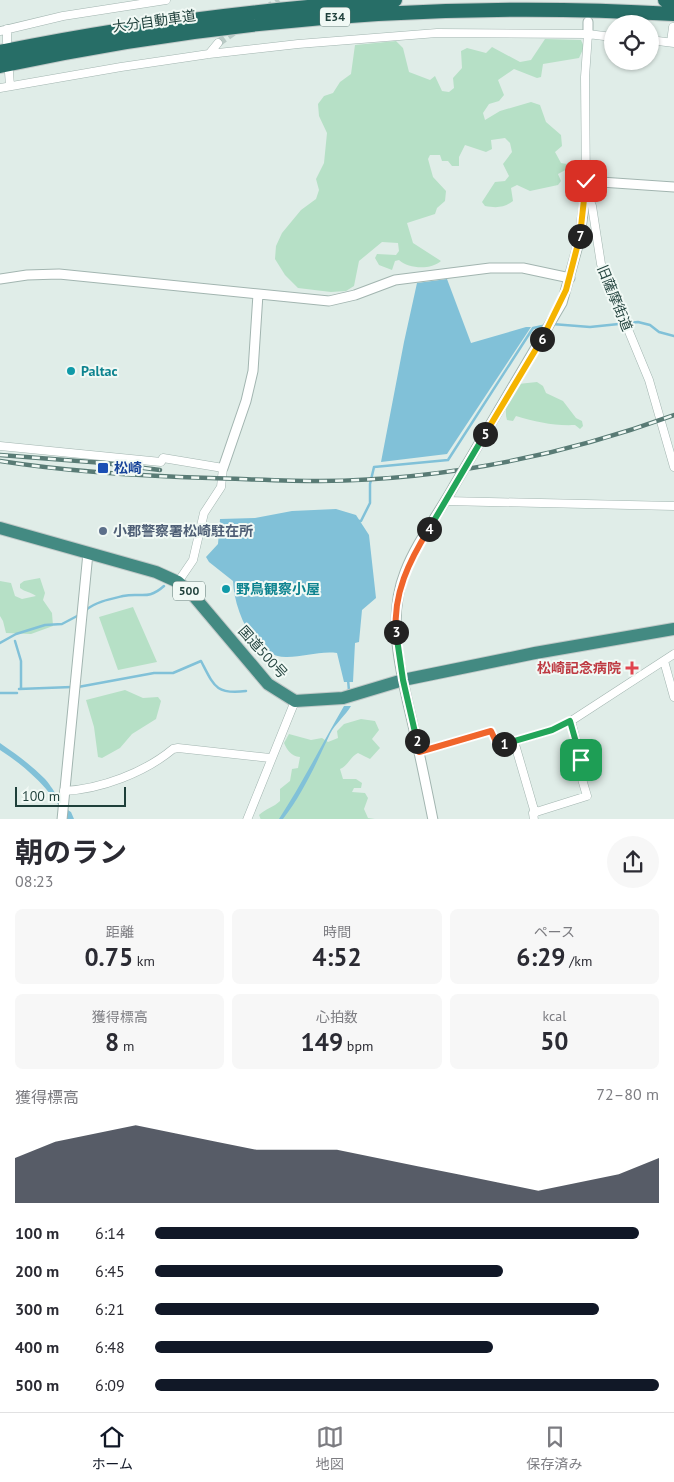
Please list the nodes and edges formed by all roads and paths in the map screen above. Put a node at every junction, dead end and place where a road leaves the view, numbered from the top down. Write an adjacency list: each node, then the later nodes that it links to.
1 (166, 0): 7 (street)
2 (395, 0): 13 (highway, 大分自動車道 / E34)
3 (665, 0): 4 (highway)
4 (674, 0)
5 (674, 20): 11 (street); 15 (highway, 大分自動車道 / E34)
6 (588, 22): 8 (street)
7 (3, 30): 13 (street)
8 (588, 34): 9 (street); 14 (street); 18 (street, 旧薩摩街道)
9 (604, 35)
10 (659, 41): 11 (street)
11 (672, 42)
12 (218, 43): 14 (street)
13 (4, 47)
14 (209, 54): 16 (street)
15 (5, 69): 16 (street)
16 (10, 86): 17 (street)
17 (0, 88)
18 (586, 181): 19 (street); 20 (street, 旧薩摩街道)
19 (674, 187)
20 (586, 192): 21 (street); 24 (street, 旧薩摩街道)
21 (570, 278): 23 (street); 28 (street, bridge)
22 (0, 279): 23 (street)
23 (258, 294): 27 (street)
24 (670, 443): 26 (street, 旧薩摩街道)
25 (0, 446): 27 (street)
26 (674, 467)
27 (223, 468): 32 (street)
28 (446, 501): 29 (street); 36 (street)
29 (674, 506)
30 (0, 528): 31 (highway, 国道500号 / 500)
31 (88, 553): 32 (highway, 国道500号 / 500); 43 (street)
32 (178, 582): 38 (highway, 国道500号 / 500)
33 (674, 629): 36 (highway)
34 (674, 654): 35 (street)
35 (664, 661): 37 (street); 39 (street)
36 (403, 680): 38 (highway); 41 (street)
37 (674, 697)
38 (295, 701): 42 (street)
39 (570, 721): 40 (street); 44 (street)
40 (514, 741): 41 (street); 44 (street)
41 (419, 752): 47 (street)
42 (270, 758): 43 (street); 46 (street)
43 (64, 792): 45 (street)
44 (535, 816)
45 (62, 819)
46 (247, 819)
47 (433, 819)

